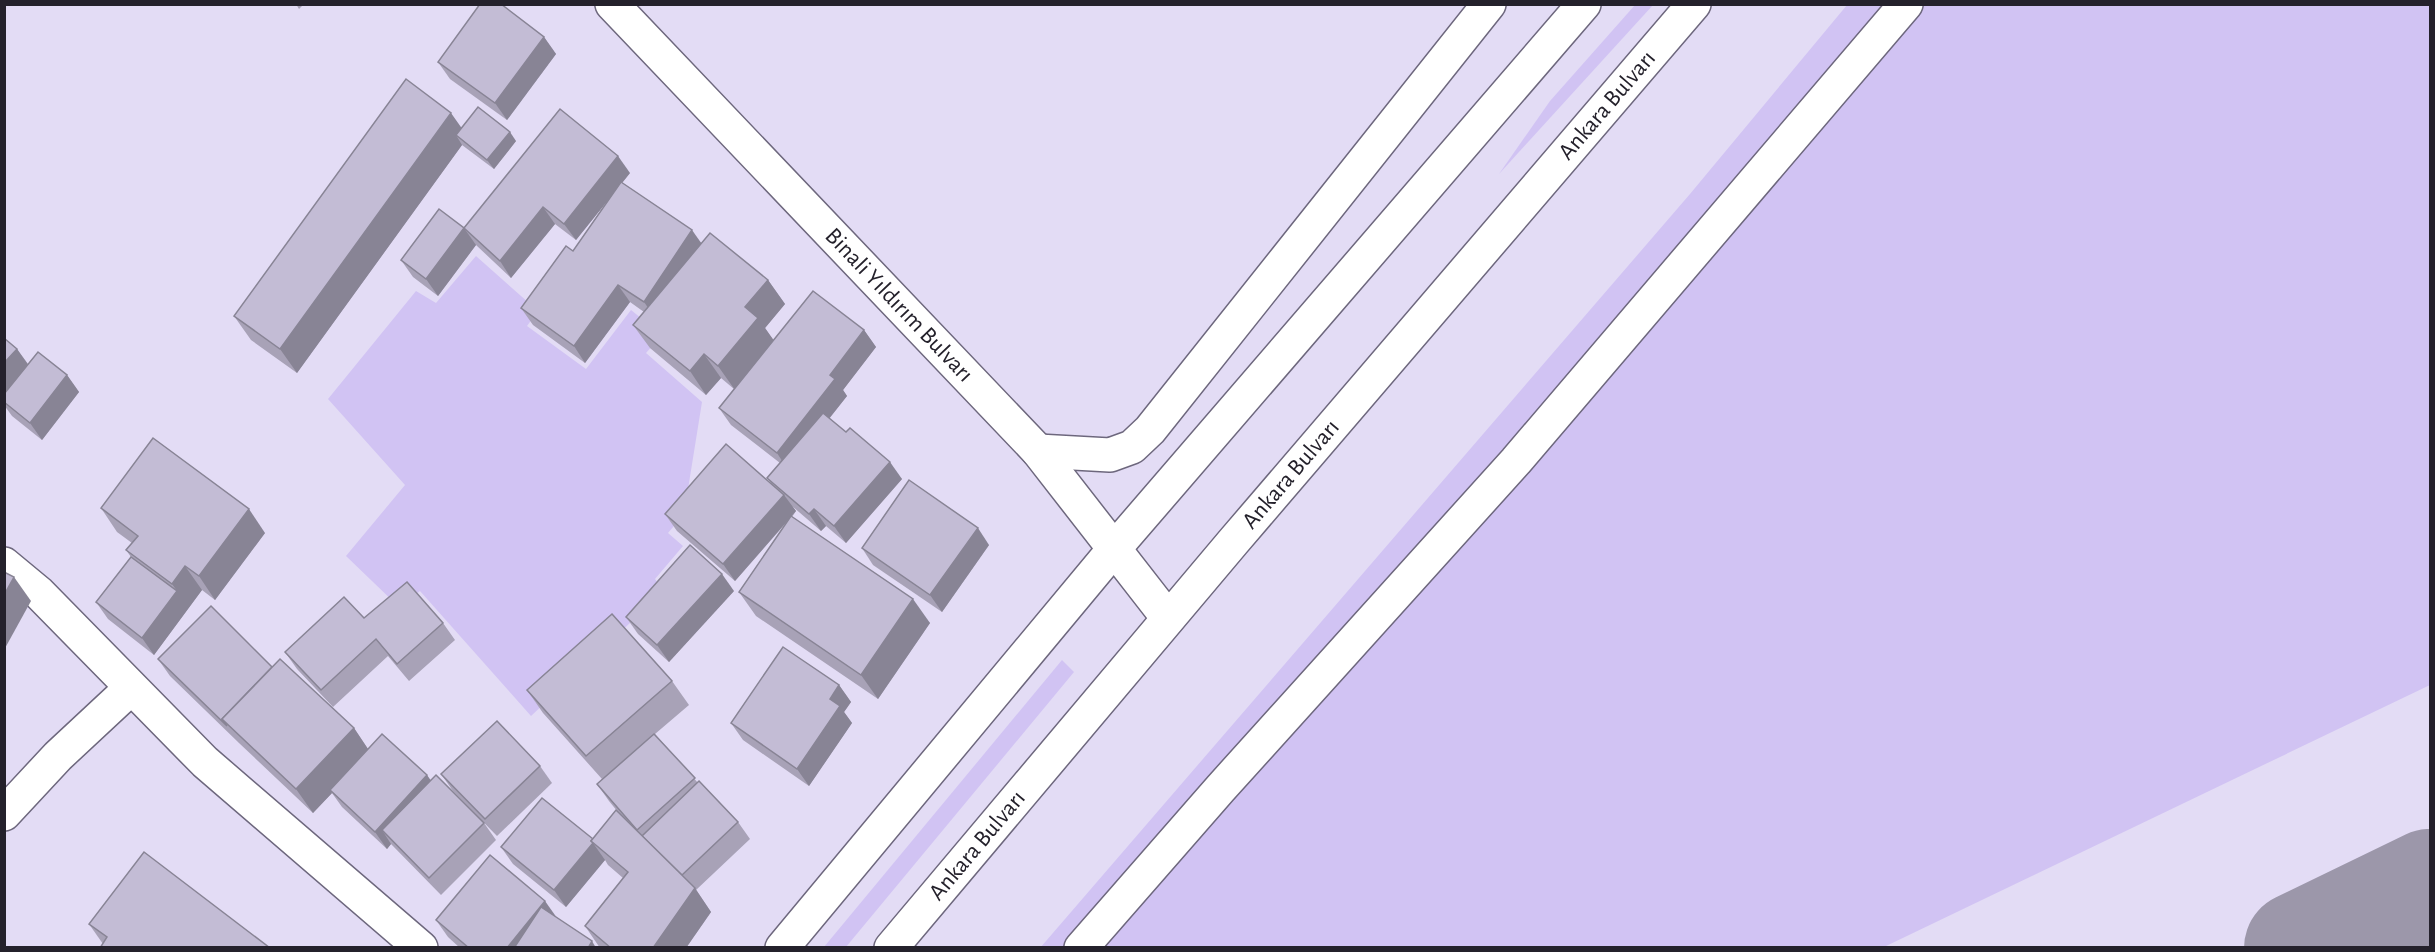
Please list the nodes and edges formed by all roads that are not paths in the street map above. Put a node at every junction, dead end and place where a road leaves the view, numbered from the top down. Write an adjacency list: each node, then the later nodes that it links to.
1 (612, 4): 6 (main road, Binali Yıldırım Bulvarı)
2 (1489, 4): 6 (main road)
3 (1584, 4): 7 (main road)
4 (1694, 4): 9 (main road, Ankara Bulvarı)
5 (1906, 4): 15 (main road)
6 (1038, 451): 7 (main road, Binali Yıldırım Bulvarı)
7 (1114, 549): 9 (main road, Binali Yıldırım Bulvarı); 13 (main road)
8 (4, 564): 10 (main road)
9 (1168, 618): 14 (main road, Ankara Bulvarı)
10 (131, 688): 11 (main road); 12 (main road)
11 (4, 814)
12 (421, 948)
13 (782, 948)
14 (891, 948)
15 (1081, 948)

